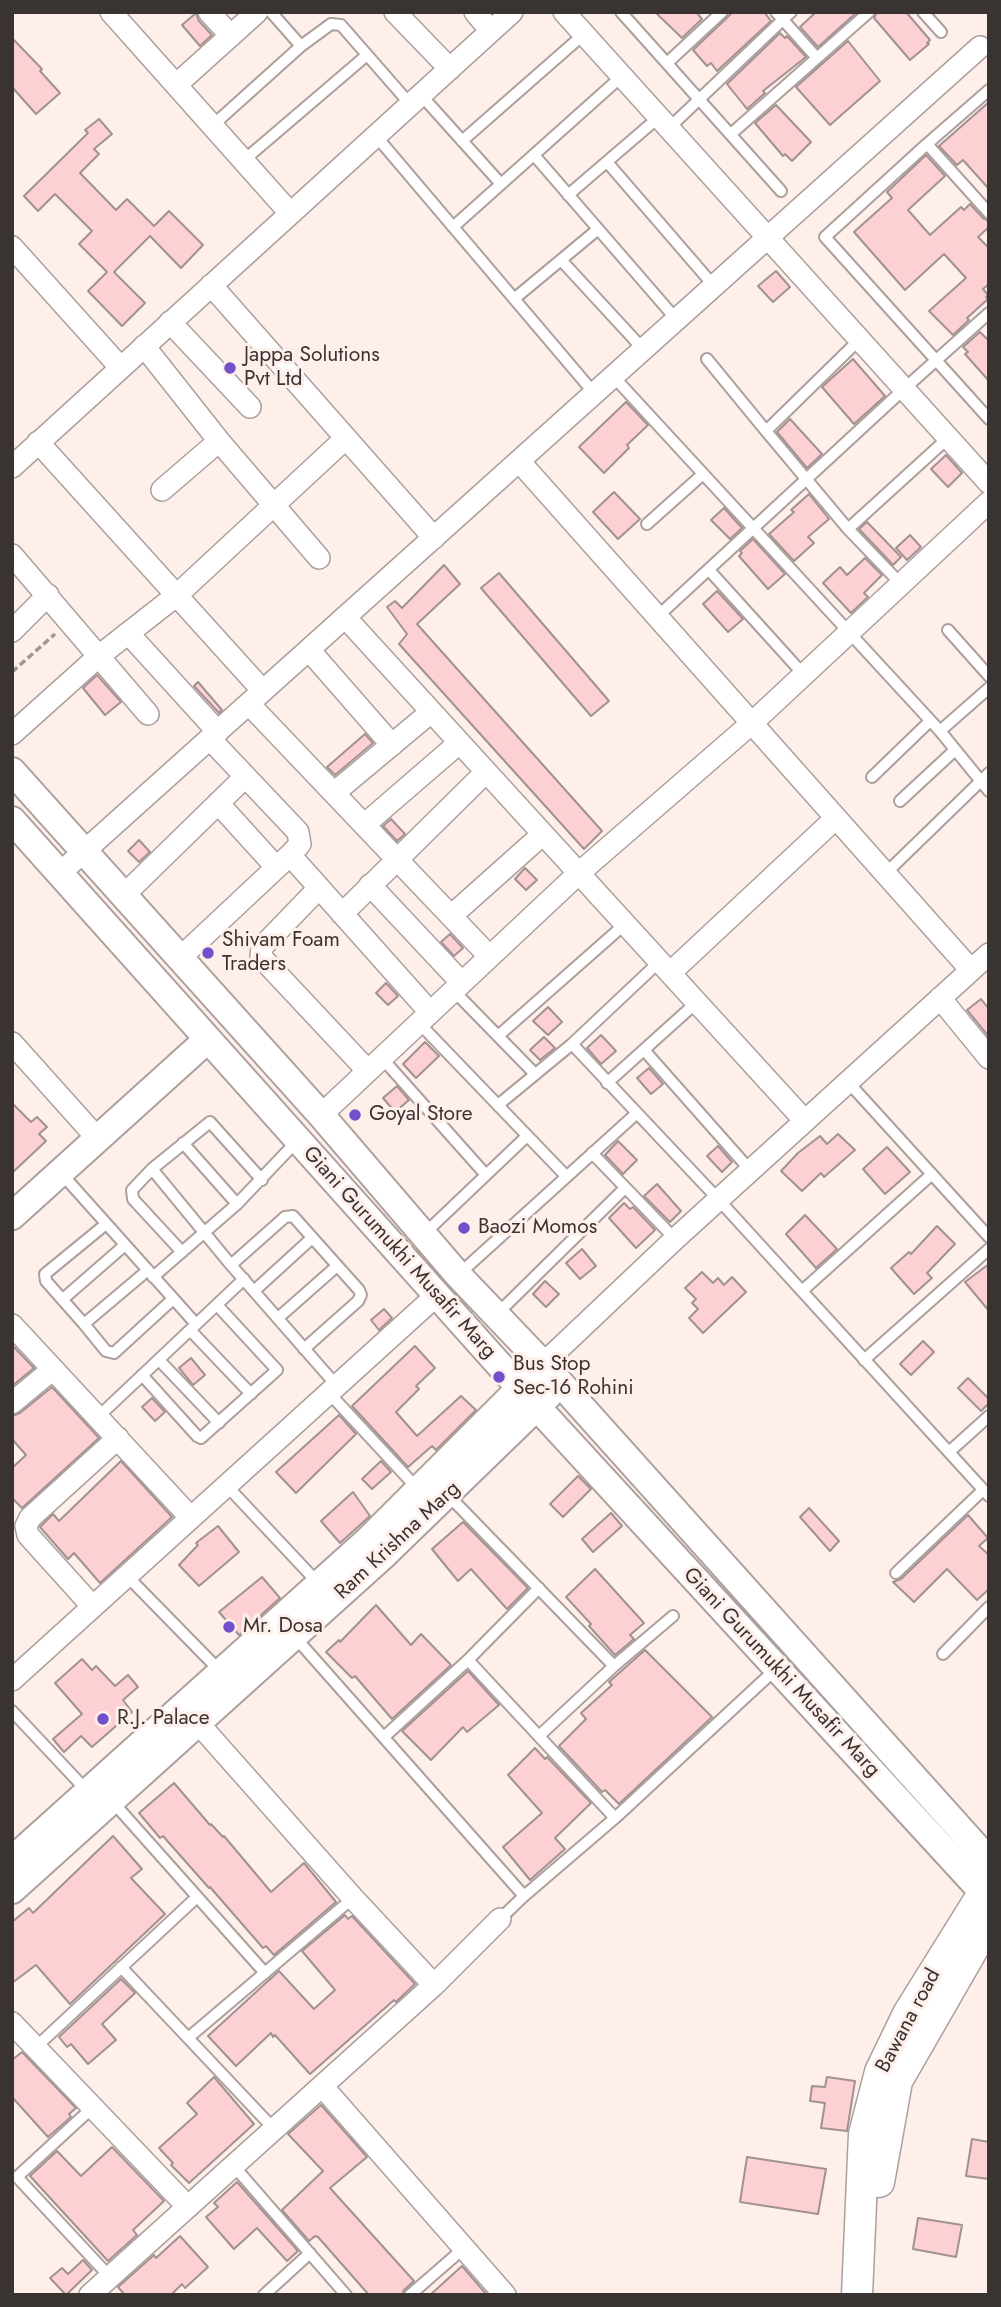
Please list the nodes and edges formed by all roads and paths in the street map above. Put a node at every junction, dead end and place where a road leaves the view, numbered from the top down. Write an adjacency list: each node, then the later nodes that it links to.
1 (111, 12): 25 (street)
2 (209, 12): 17 (street)
3 (257, 12): 17 (street)
4 (271, 12): 18 (lane)
5 (395, 12): 23 (street)
6 (475, 12): 14 (street)
7 (512, 12): 14 (street)
8 (564, 12): 16 (street)
9 (621, 12): 22 (lane)
10 (722, 12): 22 (lane)
11 (869, 12): 21 (lane)
12 (923, 12): 15 (lane)
13 (783, 15): 21 (lane); 28 (lane)
14 (491, 31): 23 (street)
15 (941, 32)
16 (584, 34): 24 (street); 33 (lane)
17 (231, 36): 25 (street)
18 (301, 46): 20 (lane); 30 (lane)
19 (980, 47): 45 (street)
20 (367, 55): 27 (lane); 36 (lane)
21 (817, 58): 31 (lane)
22 (667, 63): 28 (lane)
23 (450, 69): 27 (street)
24 (622, 76): 29 (street); 35 (lane)
25 (176, 85): 30 (street)
26 (989, 90): 34 (lane)
27 (415, 99): 32 (street); 33 (lane)
28 (700, 99): 29 (lane); 31 (lane)
29 (664, 123): 37 (lane); 45 (street)
30 (212, 126): 36 (street)
31 (731, 134): 39 (lane)
32 (376, 136): 41 (street); 43 (lane)
33 (462, 141): 38 (lane)
34 (927, 144): 42 (lane); 58 (lane)
35 (534, 155): 38 (lane); 40 (lane)
36 (243, 160): 41 (street)
37 (607, 162): 40 (lane); 49 (lane)
38 (501, 184): 43 (lane)
39 (781, 191)
40 (568, 195): 44 (lane)
41 (290, 213): 48 (street)
42 (989, 213)
43 (453, 227): 50 (lane)
44 (597, 230): 47 (lane); 52 (lane)
45 (768, 238): 49 (street); 54 (street)
46 (12, 247): 59 (street)
47 (561, 260): 50 (lane); 56 (lane)
48 (211, 285): 53 (street); 66 (street)
49 (715, 286): 52 (street)
50 (514, 299): 62 (lane)
51 (989, 313): 58 (lane)
52 (676, 319): 56 (street)
53 (170, 322): 55 (street); 63 (street)
54 (859, 340): 61 (street); 65 (lane)
55 (144, 346): 59 (street); 68 (street)
56 (643, 349): 60 (street)
57 (707, 359): 65 (lane)
58 (936, 360): 61 (lane); 64 (lane)
59 (120, 367): 69 (street)
60 (613, 376): 62 (street); 72 (lane)
61 (904, 389): 67 (street); 73 (lane)
62 (594, 393): 71 (street)
63 (250, 407)
64 (989, 419)
65 (766, 431): 73 (lane)
66 (345, 438): 77 (street); 81 (street)
67 (948, 438): 74 (street); 80 (lane)
68 (219, 440): 75 (street); 77 (street)
69 (38, 442): 70 (street); 87 (street)
70 (15, 459)
71 (519, 461): 81 (street); 89 (street)
72 (703, 474): 78 (lane); 79 (lane)
73 (806, 481): 79 (lane); 80 (lane)
74 (989, 483)
75 (162, 490)
76 (989, 502): 85 (street)
77 (274, 503): 83 (street); 87 (street)
78 (648, 524)
79 (754, 529): 84 (lane); 94 (lane)
80 (848, 529): 85 (lane)
81 (434, 538): 88 (street)
82 (12, 555): 86 (street)
83 (319, 558)
84 (709, 570): 89 (lane); 98 (lane)
85 (901, 584): 94 (street)
86 (48, 595): 90 (street); 92 (street)
87 (177, 595): 93 (street); 101 (street)
88 (345, 617): 95 (street); 102 (street)
89 (657, 617): 105 (street)
90 (70, 621): 96 (street); 97 (path)
91 (948, 630): 99 (lane)
92 (12, 631)
93 (128, 633): 96 (street); 108 (street)
94 (849, 633): 98 (street); 104 (lane)
95 (309, 650): 101 (street); 110 (street)
96 (99, 656): 103 (street); 107 (street)
97 (12, 672)
98 (804, 674): 105 (street)
99 (989, 676)
100 (989, 688): 106 (lane)
101 (256, 697): 108 (street); 118 (street)
102 (431, 712): 109 (street); 110 (street)
103 (148, 714)
104 (930, 721): 106 (lane); 115 (lane)
105 (752, 723): 121 (street); 129 (street)
106 (940, 732): 111 (lane)
107 (12, 734)
108 (214, 735): 114 (street); 125 (street)
109 (459, 743): 113 (street); 123 (street)
110 (392, 745): 118 (street)
111 (955, 750): 116 (lane); 119 (lane)
112 (12, 771): 125 (street, Giani Gurumukhi Musafir Marg)
113 (486, 772): 124 (street); 126 (street)
114 (245, 777): 120 (street); 127 (street)
115 (872, 777)
116 (984, 777): 117 (lane); 130 (lane)
117 (989, 791)
118 (334, 793): 123 (street)
119 (900, 801)
120 (218, 803): 127 (street); 133 (street)
121 (836, 818): 130 (street); 140 (street)
122 (12, 820): 128 (street, Giani Gurumukhi Musafir Marg)
123 (364, 825): 126 (street)
124 (543, 834): 129 (street); 135 (street)
125 (84, 852): 128 (street); 133 (street, Giani Gurumukhi Musafir Marg)
126 (396, 859): 131 (street); 135 (street)
127 (283, 861): 132 (street); 139 (street)
128 (60, 873): 147 (street, Giani Gurumukhi Musafir Marg)
129 (579, 873): 136 (street); 138 (street)
130 (886, 873): 141 (street)
131 (370, 885): 134 (street); 142 (street)
132 (319, 888): 134 (street); 152 (street)
133 (124, 895): 139 (street, Giani Gurumukhi Musafir Marg)
134 (342, 914): 145 (street)
135 (451, 916): 138 (street)
136 (625, 924): 140 (street); 146 (lane)
137 (989, 954): 141 (street)
138 (489, 956): 142 (street)
139 (180, 958): 158 (street, Giani Gurumukhi Musafir Marg)
140 (664, 967): 144 (street); 149 (lane)
141 (971, 970): 143 (street)
142 (457, 986): 145 (street); 146 (lane)
143 (940, 999): 151 (street); 154 (street)
144 (696, 1002): 150 (lane); 159 (street)
145 (424, 1017): 152 (street); 156 (lane)
146 (498, 1036): 153 (lane)
147 (208, 1039): 161 (street); 162 (street, Giani Gurumukhi Musafir Marg)
148 (12, 1043): 161 (street)
149 (572, 1044): 153 (lane); 155 (lane)
150 (644, 1050): 155 (lane); 166 (lane)
151 (989, 1058)
152 (374, 1064): 158 (street); 169 (lane)
153 (535, 1074): 156 (lane)
154 (848, 1082): 159 (street); 168 (lane)
155 (607, 1083): 157 (lane)
156 (498, 1105): 160 (lane)
157 (637, 1113): 164 (lane); 173 (lane)
158 (321, 1115): 178 (street, Giani Gurumukhi Musafir Marg)
159 (805, 1121): 166 (street)
160 (527, 1136): 169 (lane); 170 (lane)
161 (98, 1139): 167 (street)
162 (298, 1140): 171 (lane); 192 (street, Giani Gurumukhi Musafir Marg)
163 (183, 1143): 165 (lane); 171 (lane); 174 (lane)
164 (592, 1153): 170 (lane); 172 (lane)
165 (152, 1169): 177 (lane); 184 (lane)
166 (750, 1170): 173 (street)
167 (61, 1172): 175 (street); 176 (lane)
168 (932, 1174): 179 (lane); 191 (lane)
169 (486, 1175): 178 (lane)
170 (566, 1177): 188 (lane)
171 (262, 1180): 174 (lane)
172 (625, 1188): 181 (lane); 196 (lane)
173 (718, 1199): 181 (street); 191 (lane)
174 (237, 1204): 177 (lane)
175 (12, 1216)
176 (106, 1224): 182 (lane); 194 (lane)
177 (205, 1232): 184 (lane); 185 (lane)
178 (424, 1234): 188 (street, Giani Gurumukhi Musafir Marg)
179 (989, 1237)
180 (313, 1238): 185 (lane); 186 (lane); 190 (lane)
181 (675, 1239): 204 (street)
182 (125, 1245): 187 (lane); 194 (lane)
183 (989, 1249): 203 (lane)
184 (181, 1252): 187 (lane)
185 (232, 1265): 189 (lane)
186 (337, 1266): 197 (lane); 201 (lane)
187 (150, 1273): 193 (lane); 198 (lane)
188 (458, 1275): 196 (street, Giani Gurumukhi Musafir Marg)
189 (244, 1279): 190 (lane); 195 (lane)
190 (254, 1291): 197 (lane)
191 (802, 1291): 203 (lane)
192 (438, 1294): 208 (street); 210 (street, Giani Gurumukhi Musafir Marg)
193 (173, 1298): 198 (lane); 200 (lane)
194 (63, 1299): 198 (lane)
195 (217, 1305): 200 (lane); 209 (lane)
196 (496, 1315): 204 (street, Giani Gurumukhi Musafir Marg)
197 (278, 1318): 201 (lane)
198 (84, 1324)
199 (12, 1325): 205 (street)
200 (193, 1327): 202 (lane); 209 (lane)
201 (304, 1349): 208 (lane)
202 (159, 1360): 206 (lane); 214 (lane)
203 (864, 1360): 216 (lane)
204 (543, 1364): 207 (street, Giani Gurumukhi Musafir Marg); 210 (street, Ram Krishna Marg)
205 (53, 1368): 211 (street); 213 (street)
206 (142, 1375): 213 (lane); 214 (lane)
207 (561, 1384): 210 (street, Ram Krishna Marg); 243 (street, Giani Gurumukhi Musafir Marg)
208 (332, 1390): 217 (street); 218 (lane)
209 (251, 1394): 214 (lane)
210 (528, 1398): 218 (street, Ram Krishna Marg); 220 (street, Ram Krishna Marg); 233 (street, Giani Gurumukhi Musafir Marg)
211 (12, 1403)
212 (989, 1416): 216 (lane)
213 (98, 1417): 215 (street)
214 (219, 1423)
215 (118, 1438): 221 (street); 226 (street)
216 (949, 1452): 219 (lane)
217 (227, 1486): 221 (street); 224 (lane)
218 (418, 1489): 224 (street, Ram Krishna Marg)
219 (986, 1493): 222 (lane)
220 (448, 1495): 225 (lane); 229 (street, Ram Krishna Marg)
221 (191, 1518): 223 (street)
222 (896, 1573)
223 (127, 1576): 226 (street); 234 (lane)
224 (319, 1584): 234 (street, Ram Krishna Marg)
225 (539, 1588): 231 (lane); 232 (lane)
226 (93, 1607): 235 (street)
227 (989, 1607): 230 (lane)
228 (673, 1616): 232 (lane)
229 (294, 1636): 237 (street, Ram Krishna Marg); 239 (lane)
230 (943, 1654)
231 (468, 1660): 238 (lane); 239 (lane)
232 (614, 1666): 238 (lane)
233 (777, 1668): 241 (lane); 248 (street, Giani Gurumukhi Musafir Marg)
234 (221, 1672): 240 (street, Ram Krishna Marg)
235 (15, 1673)
236 (12, 1711): 240 (lane)
237 (198, 1723): 240 (street, Ram Krishna Marg); 247 (street)
238 (540, 1735): 241 (lane)
239 (384, 1737): 246 (lane)
240 (100, 1796): 242 (street, Ram Krishna Marg); 244 (street, Ram Krishna Marg); 245 (lane)
241 (615, 1818): 246 (lane)
242 (12, 1860)
243 (989, 1861)
244 (12, 1890)
245 (197, 1896): 250 (lane); 251 (lane)
246 (524, 1896): 249 (lane)
247 (353, 1898): 251 (lane); 252 (street)
248 (987, 1899): 268 (main road, Bawana road); 269 (main road, Bawana road)
249 (500, 1919): 252 (street)
250 (121, 1967): 253 (lane); 254 (lane)
251 (265, 1973): 254 (lane)
252 (434, 1985): 255 (street)
253 (22, 2037): 256 (street)
254 (188, 2038): 257 (lane)
255 (321, 2086): 257 (street); 260 (street)
256 (92, 2108): 259 (street); 262 (lane)
257 (274, 2129): 258 (street)
258 (233, 2165): 259 (street); 261 (lane)
259 (188, 2207): 262 (street)
260 (464, 2248): 266 (lane); 267 (street)
261 (310, 2253): 264 (lane); 265 (lane)
262 (110, 2277): 263 (street)
263 (90, 2295)
264 (264, 2295)
265 (346, 2295)
266 (410, 2295)
267 (505, 2295)
268 (857, 2295)
269 (872, 2295)

